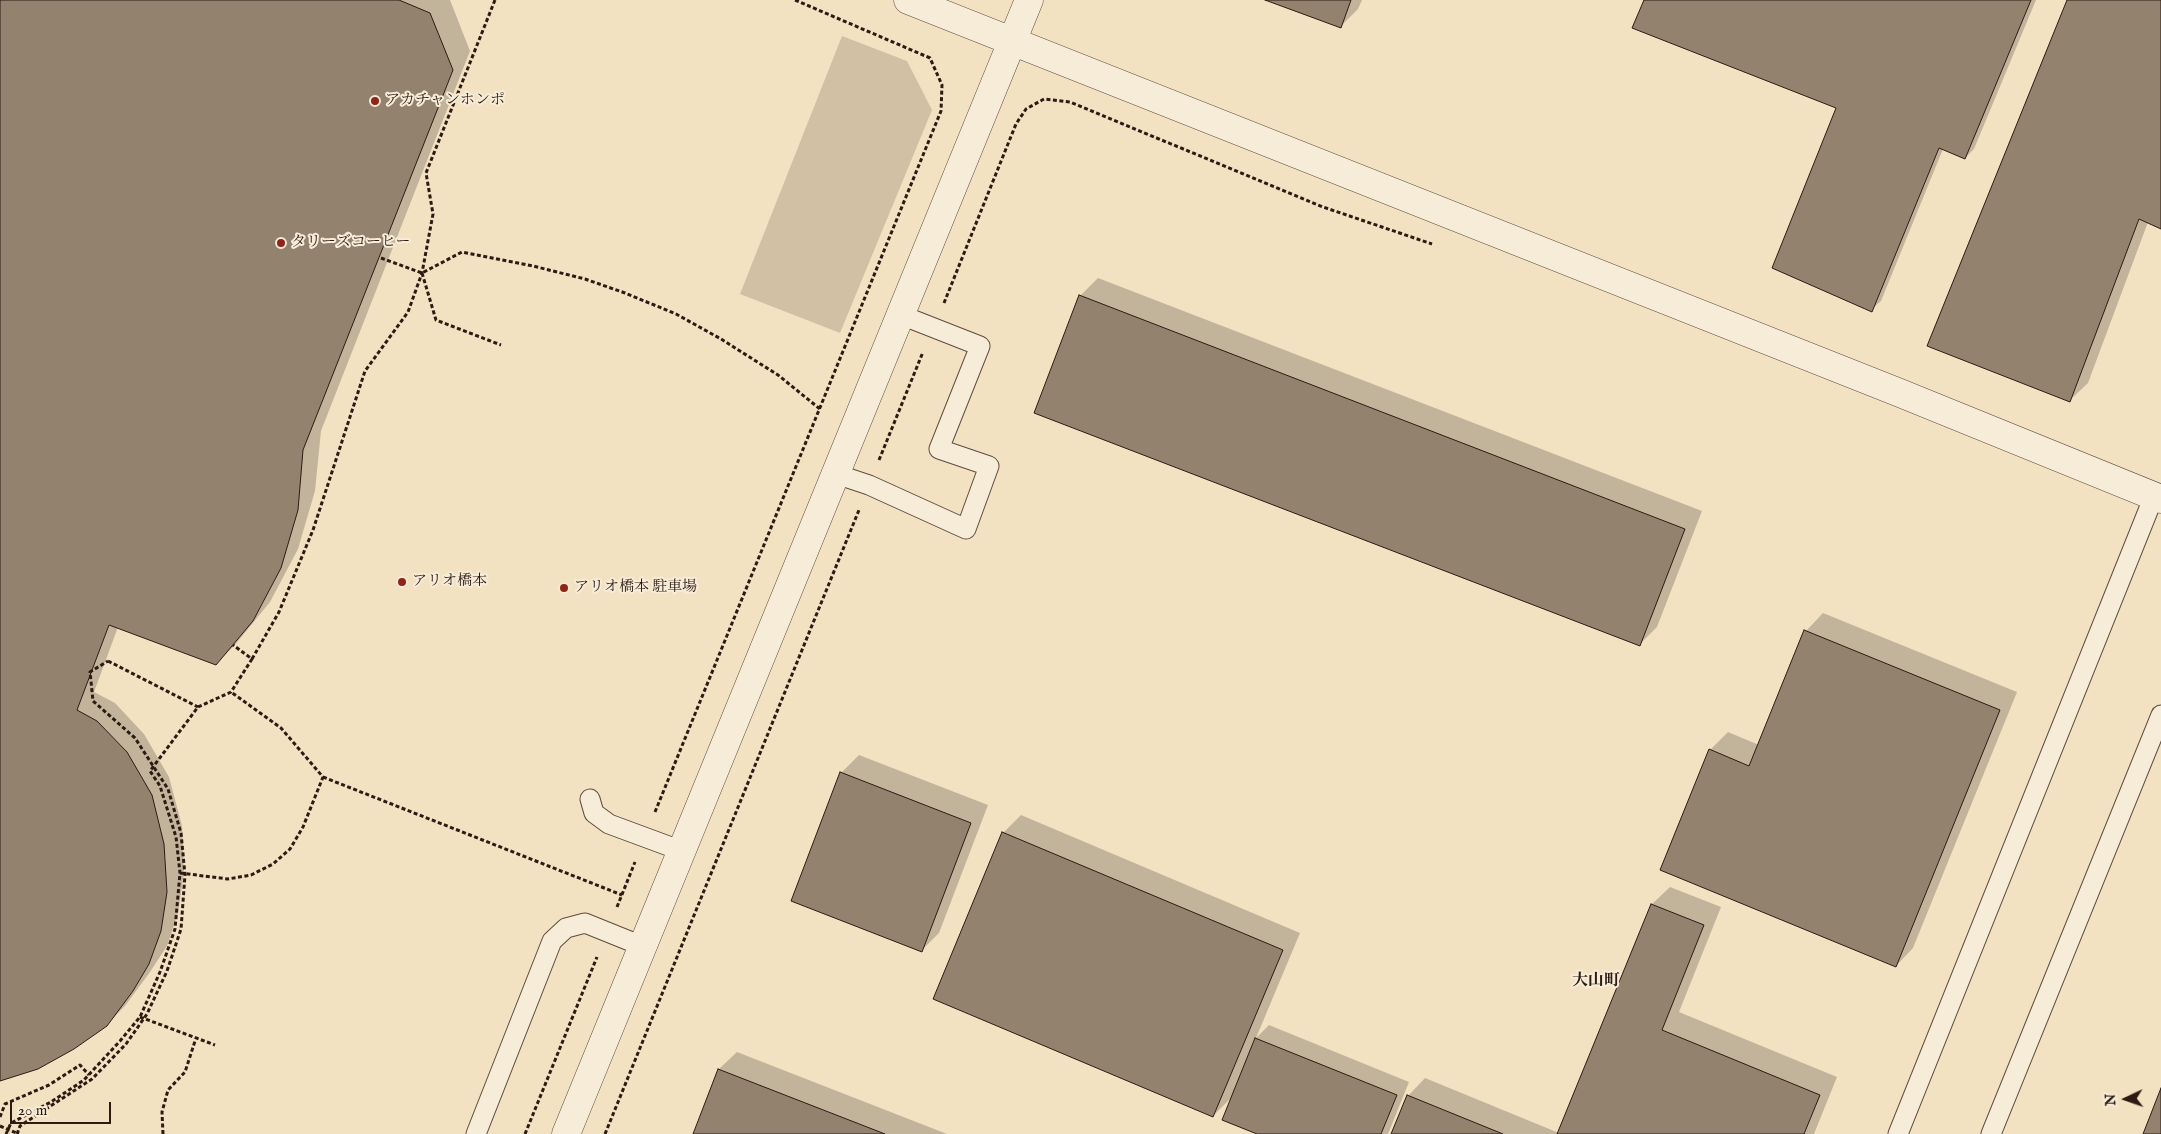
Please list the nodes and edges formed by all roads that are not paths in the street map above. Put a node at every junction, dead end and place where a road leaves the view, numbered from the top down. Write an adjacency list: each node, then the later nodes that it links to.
1 (908, 0): 3 (street)
2 (1029, 0): 3 (street)
3 (1013, 42): 4 (street); 6 (street)
4 (901, 315): 5 (street); 5 (lane)
5 (836, 474): 9 (street)
6 (2157, 497): 13 (lane)
7 (2161, 715): 14 (lane)
8 (590, 799): 9 (lane)
9 (682, 852): 10 (street)
10 (642, 946): 11 (lane); 12 (street)
11 (476, 1134)
12 (566, 1134)
13 (1898, 1134)
14 (1992, 1134)

